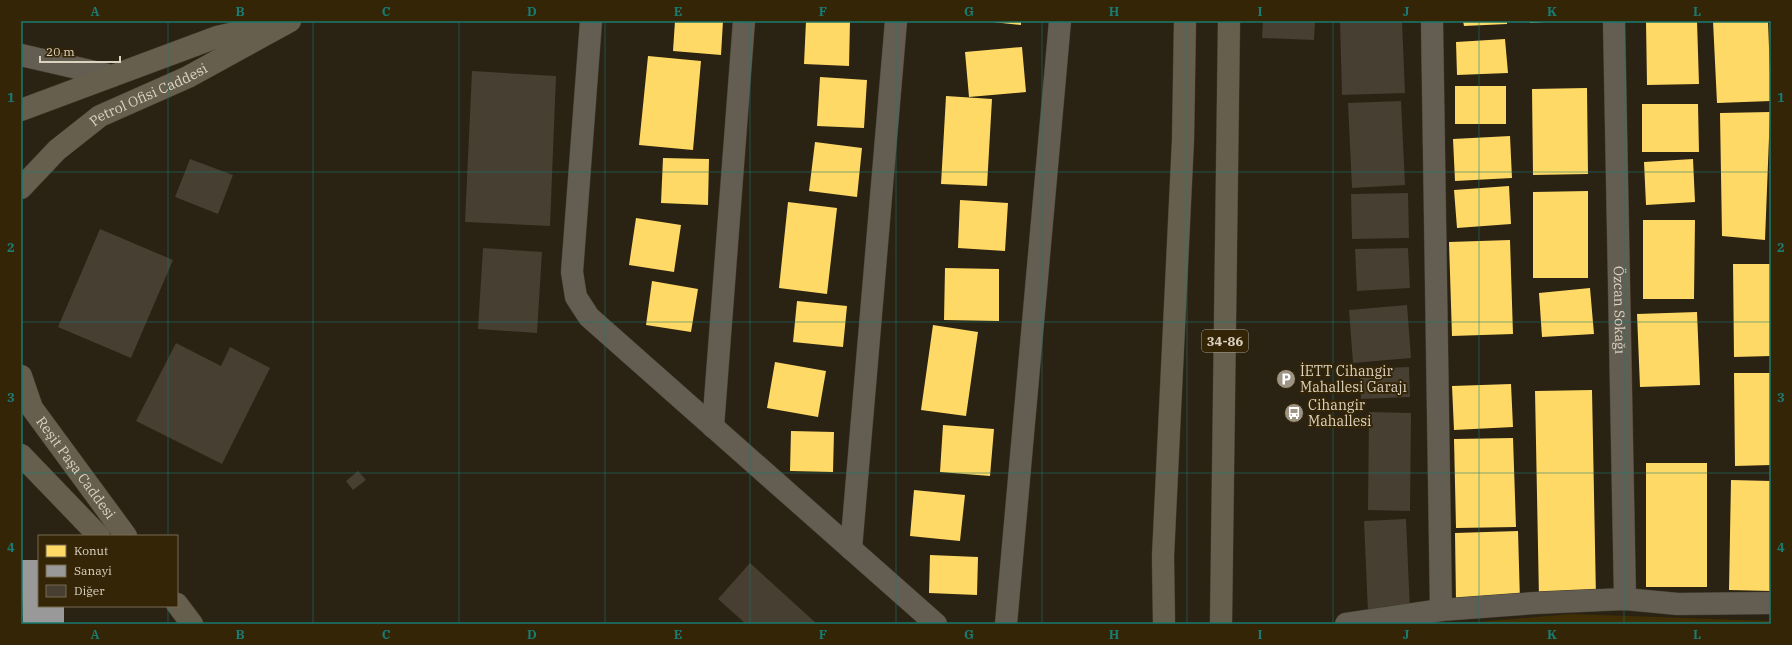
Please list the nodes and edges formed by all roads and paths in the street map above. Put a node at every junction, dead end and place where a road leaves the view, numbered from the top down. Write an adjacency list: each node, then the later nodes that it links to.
1 (288, 21): 11 (main road, Petrol Ofisi Caddesi); 13 (main road, Petrol Ofisi Caddesi)
2 (591, 21): 15 (street)
3 (744, 21): 15 (street)
4 (896, 21): 19 (street)
5 (1060, 21): 28 (street)
6 (1185, 21): 29 (main road)
7 (1229, 21): 30 (main road, 34-86)
8 (1432, 21): 24 (street)
9 (1614, 21): 20 (street, Özcan Sokağı)
10 (21, 55): 11 (street)
11 (112, 76): 12 (main road, Petrol Ofisi Caddesi)
12 (21, 110)
13 (21, 188)
14 (21, 376): 18 (main road, Reşit Paşa Caddesi)
15 (713, 427): 19 (street)
16 (21, 455): 17 (main road, Reşit Paşa Caddesi)
17 (98, 535)
18 (125, 535)
19 (851, 549): 27 (street)
20 (1626, 599): 21 (street); 24 (street)
21 (1771, 604)
22 (178, 605): 26 (main road)
23 (167, 607): 25 (main road)
24 (1441, 610): 31 (street)
25 (183, 624)
26 (192, 624)
27 (936, 624)
28 (1006, 624)
29 (1164, 624)
30 (1221, 624)
31 (1346, 624)

